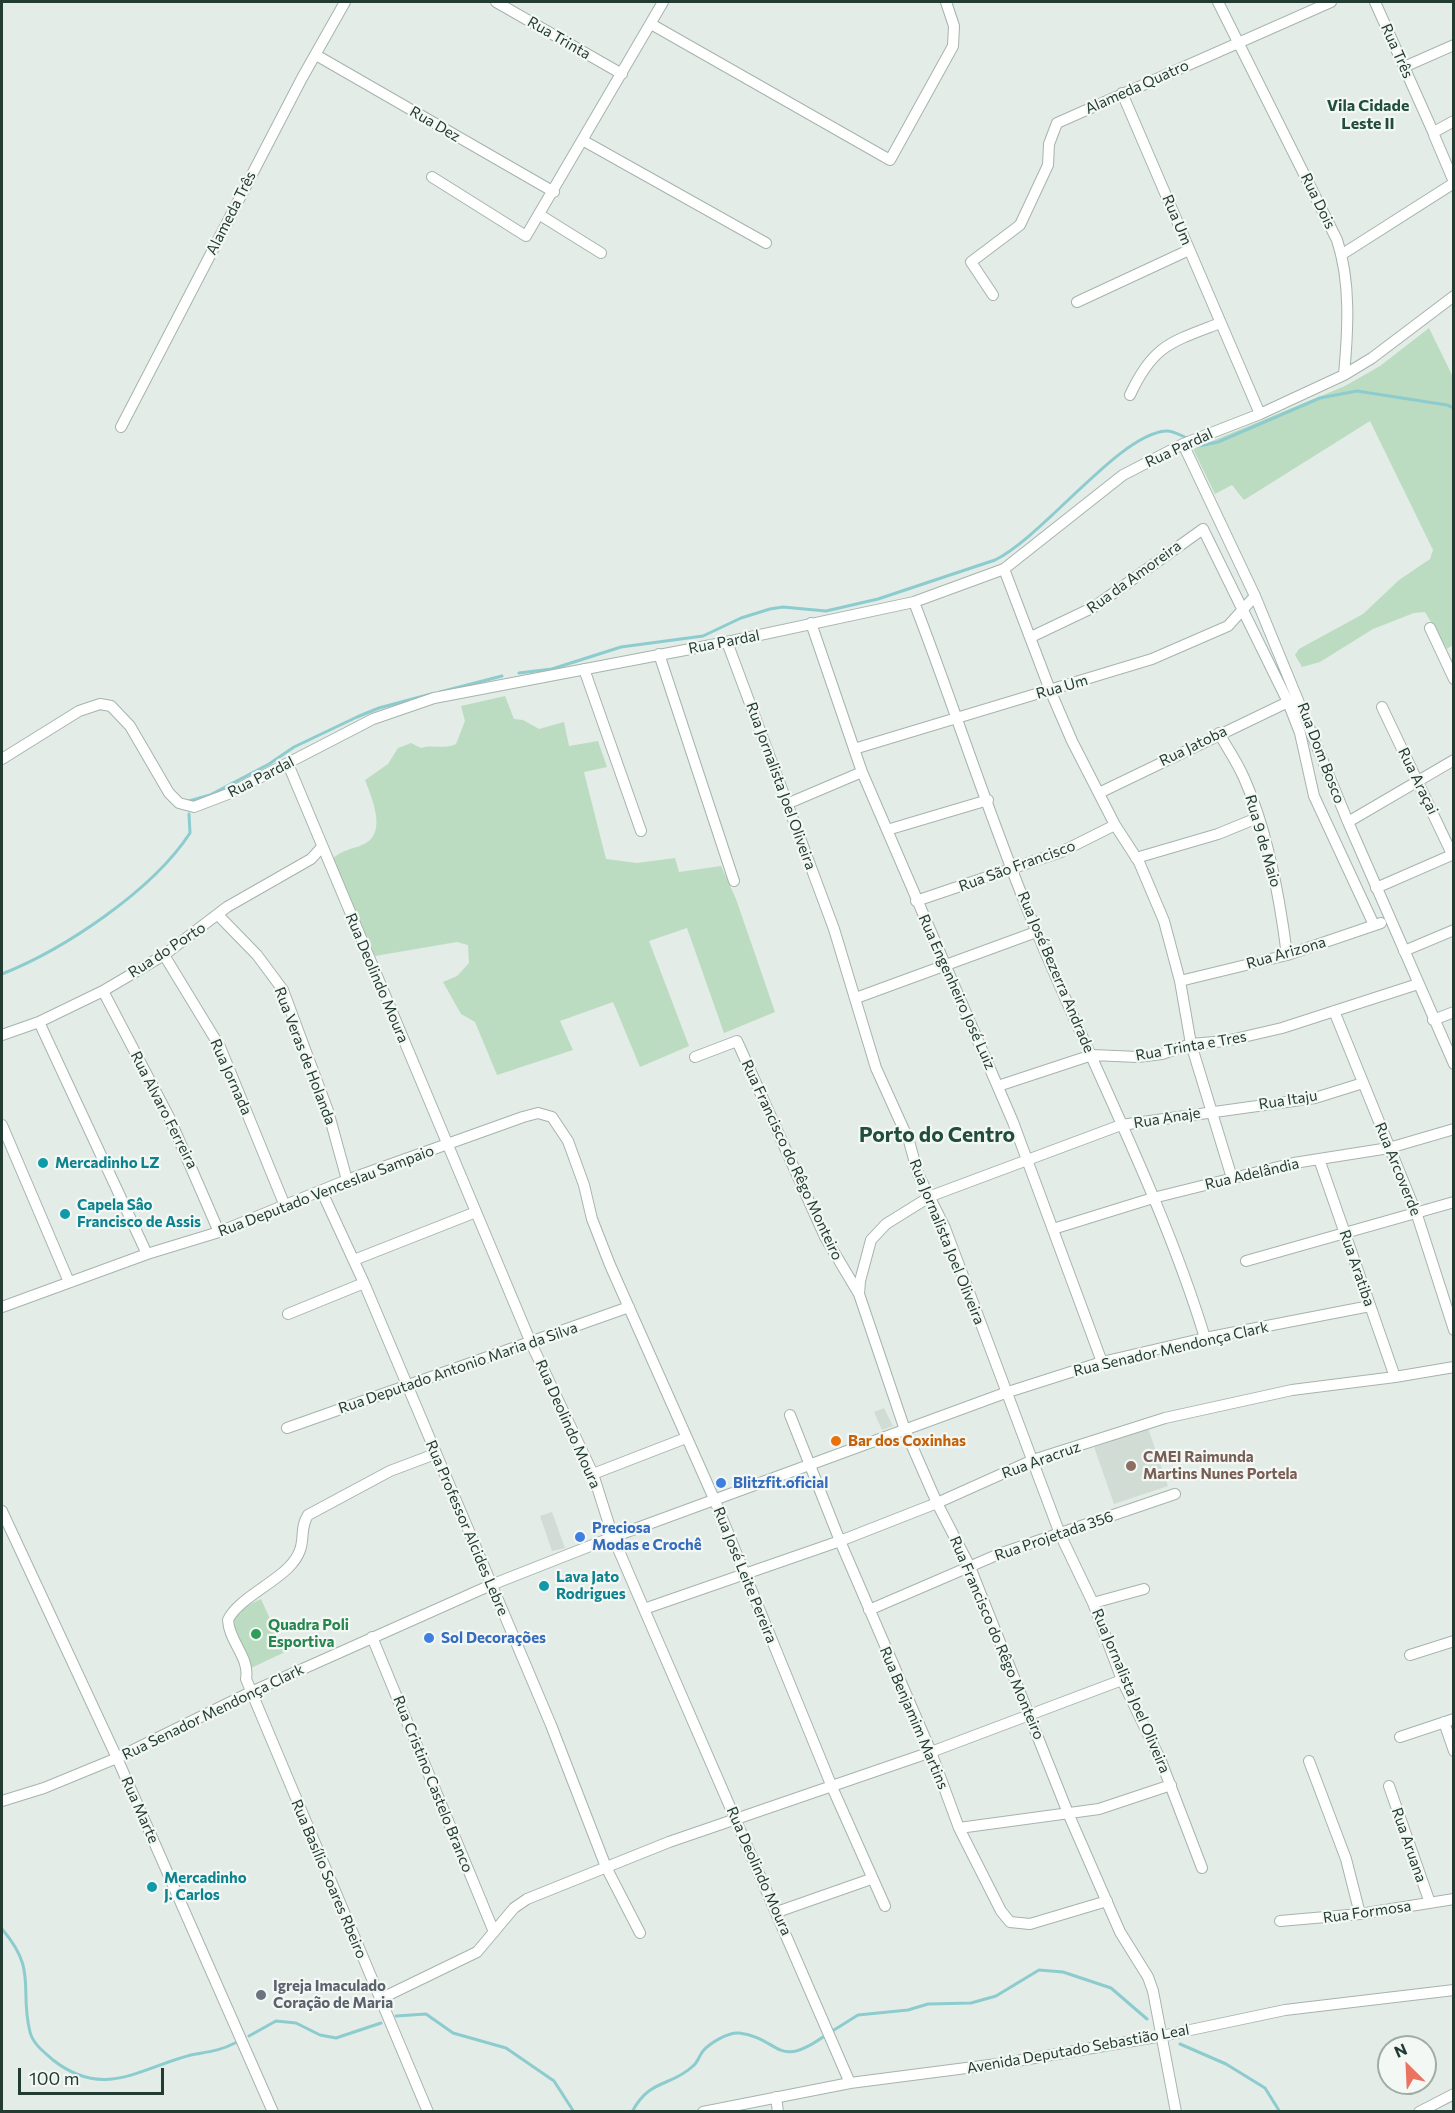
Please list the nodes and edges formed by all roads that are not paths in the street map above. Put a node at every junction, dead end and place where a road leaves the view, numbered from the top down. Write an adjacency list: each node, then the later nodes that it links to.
1 (345, 2): 11 (street, Alameda Três)
2 (496, 2): 13 (street, Rua Trinta)
3 (663, 2): 8 (street)
4 (946, 2): 8 (street)
5 (1218, 2): 9 (street, Rua Dois)
6 (1331, 2): 9 (street, Alameda Quatro)
7 (1375, 2): 12 (street, Rua Três)
8 (651, 24): 13 (street)
9 (1238, 41): 14 (street, Alameda Quatro); 25 (street, Rua Dois)
10 (1454, 45): 12 (street)
11 (315, 55): 20 (street, Rua Dez); 33 (street, Alameda Três)
12 (1404, 68): 16 (street, Rua Três)
13 (622, 74): 17 (street)
14 (1122, 93): 23 (street, Rua Um); 26 (street, Alameda Quatro)
15 (1454, 121): 16 (street)
16 (1434, 134): 19 (street, Rua Três)
17 (584, 141): 20 (street); 22 (street)
18 (432, 177): 21 (street)
19 (1454, 182): 25 (street)
20 (554, 192): 21 (street)
21 (540, 215): 24 (street)
22 (766, 243)
23 (1189, 250): 28 (street); 29 (street, Rua Um)
24 (601, 253)
25 (1341, 255): 30 (street, Rua Dois)
26 (993, 294)
27 (1454, 296): 30 (street, Rua Pardal)
28 (1077, 302)
29 (1221, 323): 31 (street); 32 (street, Rua Um)
30 (1344, 375): 32 (street, Rua Pardal)
31 (1130, 395)
32 (1260, 414): 34 (street, Rua Pardal)
33 (121, 427)
34 (1183, 444): 35 (street, Rua Pardal); 36 (street, Rua Dom Bosco)
35 (1004, 569): 37 (street, Rua Pardal); 41 (street)
36 (1255, 596): 38 (street, Rua Um); 57 (street, Rua Dom Bosco)
37 (914, 602): 39 (street, Rua Pardal); 49 (street, Rua José Bezerra Andrade)
38 (1243, 608): 41 (street, Rua da Amoreira); 46 (street, Rua Um); 47 (street)
39 (811, 623): 42 (street, Rua Pardal); 51 (street, Rua Engenheiro José Luiz)
40 (1430, 628): 45 (street)
41 (1031, 637): 46 (street)
42 (727, 642): 43 (street, Rua Pardal); 61 (street, Rua Jornalista Joel Oliveira)
43 (659, 654): 44 (street, Rua Pardal); 71 (street)
44 (584, 669): 54 (street, Rua Pardal); 66 (street)
45 (1454, 679)
46 (1050, 690): 49 (street, Rua Um); 58 (street)
47 (1288, 702): 50 (street, Rua Jatoba); 59 (street)
48 (1382, 707): 56 (street, Rua Araçai)
49 (958, 717): 51 (street, Rua Um); 60 (street, Rua José Bezerra Andrade)
50 (1219, 733): 58 (street, Rua Jatoba); 62 (street, Rua 9 de Maio)
51 (854, 749): 55 (street, Rua Engenheiro José Luiz)
52 (2, 759): 54 (street, Rua Pardal)
53 (1454, 760): 56 (street)
54 (288, 764): 67 (street, Rua Deolindo Moura)
55 (862, 772): 61 (street); 65 (street, Rua Engenheiro José Luiz)
56 (1419, 780): 63 (street); 68 (street, Rua Araçai)
57 (1334, 787): 59 (street); 63 (street, Rua Dom Bosco)
58 (1099, 793): 64 (street)
59 (1314, 796): 76 (street)
60 (988, 800): 65 (street); 70 (street, Rua José Bezerra Andrade)
61 (789, 803): 86 (street, Rua Jornalista Joel Oliveira)
62 (1257, 818): 69 (street); 81 (street, Rua 9 de Maio)
63 (1348, 822): 72 (street, Rua Dom Bosco)
64 (1115, 825): 69 (street); 70 (street, Rua São Francisco)
65 (887, 830): 73 (street, Rua Engenheiro José Luiz)
66 (642, 831)
67 (321, 848): 74 (street, Rua do Porto); 103 (street, Rua Deolindo Moura)
68 (1453, 854): 72 (street)
69 (1136, 858): 83 (street)
70 (1013, 868): 73 (street, Rua São Francisco); 78 (street, Rua José Bezerra Andrade)
71 (734, 881)
72 (1376, 888): 75 (street, Rua Dom Bosco)
73 (916, 901): 82 (street, Rua Engenheiro José Luiz)
74 (219, 916): 80 (street, Rua do Porto); 108 (street, Rua Veras de Holanda)
75 (1390, 920): 76 (street, Rua Arizona); 79 (street, Rua Dom Bosco)
76 (1374, 925): 81 (street, Rua Arizona)
77 (1454, 930): 79 (street)
78 (1036, 932): 82 (street); 93 (street, Rua José Bezerra Andrade)
79 (1404, 951): 84 (street, Rua Dom Bosco)
80 (164, 955): 85 (street, Rua do Porto); 113 (street, Rua Jornada)
81 (1287, 955): 83 (street, Rua Arizona)
82 (947, 966): 86 (street); 97 (street, Rua Engenheiro José Luiz)
83 (1180, 981): 92 (street)
84 (1418, 984): 87 (street); 89 (street, Rua Dom Bosco)
85 (103, 991): 90 (street, Rua do Porto); 117 (street, Rua Alvaro Ferreira)
86 (856, 998): 110 (street, Rua Jornalista Joel Oliveira)
87 (1334, 1011): 92 (street, Rua Trinta e Tres); 96 (street, Rua Arcoverde)
88 (1454, 1012): 89 (street)
89 (1433, 1020): 95 (street, Rua Dom Bosco)
90 (39, 1022): 91 (street, Rua do Porto); 119 (street)
91 (2, 1035)
92 (1191, 1044): 93 (street, Rua Trinta e Tres); 98 (street)
93 (1092, 1055): 97 (street, Rua Trinta e Tres); 101 (street, Rua José Bezerra Andrade)
94 (695, 1057): 124 (street, Rua Francisco do Rêgo Monteiro)
95 (1454, 1064)
96 (1363, 1083): 98 (street, Rua Itaju); 104 (street, Rua Arcoverde)
97 (998, 1086): 106 (street, Rua Engenheiro José Luiz)
98 (1212, 1111): 101 (street, Rua Anaje); 107 (street)
99 (548, 1114): 103 (street, Rua Deputado Venceslau Sampaio); 127 (street, Rua José Leite Pereira)
100 (2, 1125): 122 (street)
101 (1122, 1125): 106 (street); 111 (street, Rua José Bezerra Andrade)
102 (1454, 1129): 104 (street, Rua Adelândia)
103 (448, 1145): 108 (street, Rua Deputado Venceslau Sampaio); 114 (street, Rua Deolindo Moura)
104 (1389, 1148): 105 (street, Rua Adelândia); 115 (street, Rua Arcoverde)
105 (1319, 1159): 107 (street, Rua Adelândia); 118 (street, Rua Aratiba)
106 (1026, 1160): 110 (street); 116 (street, Rua Engenheiro José Luiz)
107 (1232, 1178): 111 (street, Rua Adelândia)
108 (347, 1180): 109 (street, Rua Deputado Venceslau Sampaio)
109 (322, 1192): 113 (street, Rua Deputado Venceslau Sampaio); 120 (street, Rua Professor Alcides Lebre)
110 (931, 1196): 124 (street); 136 (street, Rua Jornalista Joel Oliveira)
111 (1153, 1198): 116 (street, Rua Adelândia); 130 (street, Rua José Bezerra Andrade)
112 (1454, 1202): 115 (street)
113 (285, 1206): 117 (street, Rua Deputado Venceslau Sampaio)
114 (476, 1212): 120 (street); 131 (street, Rua Deolindo Moura)
115 (1417, 1215): 118 (street); 129 (street, Rua Arcoverde)
116 (1053, 1229): 132 (street, Rua Engenheiro José Luiz)
117 (219, 1232): 119 (street, Rua Deputado Venceslau Sampaio)
118 (1345, 1233): 121 (street); 125 (street, Rua Aratiba)
119 (147, 1254): 122 (street, Rua Deputado Venceslau Sampaio)
120 (354, 1260): 123 (street, Rua Professor Alcides Lebre)
121 (1246, 1261)
122 (69, 1281): 126 (street, Rua Deputado Venceslau Sampaio)
123 (364, 1283): 128 (street); 135 (street, Rua Professor Alcides Lebre)
124 (859, 1294): 139 (street, Rua Francisco do Rêgo Monteiro)
125 (1370, 1306): 130 (street, Rua Senador Mendonça Clark); 134 (street, Rua Aratiba)
126 (2, 1307)
127 (629, 1307): 131 (street, Rua Deputado Antonio Maria da Silva); 140 (street, Rua José Leite Pereira)
128 (288, 1314)
129 (1454, 1330)
130 (1205, 1338): 132 (street, Rua Senador Mendonça Clark)
131 (531, 1343): 135 (street, Rua Deputado Antonio Maria da Silva); 144 (street, Rua Deolindo Moura)
132 (1102, 1362): 136 (street, Rua Senador Mendonça Clark)
133 (1454, 1367): 134 (street, Rua Aracruz)
134 (1395, 1377): 142 (street, Rua Aracruz)
135 (408, 1386): 138 (street, Rua Deputado Antonio Maria da Silva); 141 (street, Rua Professor Alcides Lebre)
136 (1005, 1393): 139 (street, Rua Senador Mendonça Clark); 142 (street, Rua Jornalista Joel Oliveira)
137 (790, 1415): 143 (street, Rua Benjamim Martins)
138 (287, 1428)
139 (905, 1430): 143 (street, Rua Senador Mendonça Clark); 147 (street, Rua Francisco do Rêgo Monteiro)
140 (686, 1438): 144 (street); 146 (street, Rua José Leite Pereira)
141 (435, 1454): 154 (street, Rua Professor Alcides Lebre); 163 (street, Rua Basílio Soares Rbeiro)
142 (1033, 1460): 147 (street, Rua Aracruz); 149 (street, Rua Jornalista Joel Oliveira)
143 (811, 1465): 146 (street, Rua Senador Mendonça Clark); 151 (street, Rua Benjamim Martins)
144 (592, 1474): 150 (street, Rua Deolindo Moura)
145 (1175, 1494): 149 (street, Rua Projetada 356)
146 (715, 1501): 150 (street, Rua Senador Mendonça Clark); 153 (street, Rua José Leite Pereira)
147 (937, 1503): 151 (street, Rua Aracruz); 152 (street, Rua Francisco do Rêgo Monteiro)
148 (2, 1511): 169 (street, Rua Marte)
149 (1060, 1534): 152 (street, Rua Projetada 356); 156 (street, Rua Jornalista Joel Oliveira)
150 (614, 1537): 154 (street, Rua Senador Mendonça Clark); 157 (street, Rua Deolindo Moura)
151 (840, 1541): 153 (street, Rua Aracruz); 158 (street, Rua Benjamim Martins)
152 (970, 1567): 158 (street, Rua Projetada 356); 164 (street, Rua Francisco do Rêgo Monteiro)
153 (745, 1574): 157 (street, Rua Aracruz); 173 (street, Rua José Leite Pereira)
154 (491, 1586): 159 (street, Rua Senador Mendonça Clark); 178 (street, Rua Professor Alcides Lebre)
155 (1144, 1589): 156 (street)
156 (1093, 1603): 162 (street, Rua Jornalista Joel Oliveira)
157 (644, 1609): 176 (street, Rua Deolindo Moura)
158 (869, 1610): 168 (street, Rua Benjamim Martins)
159 (372, 1637): 163 (street, Rua Senador Mendonça Clark); 188 (street, Rua Cristino Castelo Branco)
160 (1454, 1641): 161 (street)
161 (1410, 1655)
162 (1122, 1680): 164 (street); 171 (street, Rua Jornalista Joel Oliveira)
163 (251, 1692): 169 (street, Rua Senador Mendonça Clark); 191 (street, Rua Basílio Soares Rbeiro)
164 (1031, 1714): 168 (street); 175 (street, Rua Francisco do Rêgo Monteiro)
165 (1449, 1720): 166 (street); 167 (street)
166 (1400, 1737)
167 (1454, 1750)
168 (930, 1752): 173 (street); 177 (street, Rua Benjamim Martins)
169 (117, 1758): 174 (street, Rua Senador Mendonça Clark); 196 (street, Rua Marte)
170 (1308, 1761): 186 (street)
171 (1171, 1785): 175 (street); 179 (street, Rua Jornalista Joel Oliveira)
172 (1389, 1786): 183 (street, Rua Aruana)
173 (832, 1787): 176 (street); 180 (street, Rua José Leite Pereira)
174 (2, 1801)
175 (1068, 1813): 177 (street); 182 (street, Rua Francisco do Rêgo Monteiro)
176 (736, 1820): 178 (street); 185 (street, Rua Deolindo Moura)
177 (959, 1827): 182 (street, Rua Benjamim Martins)
178 (606, 1867): 188 (street); 189 (street, Rua Professor Alcides Lebre)
179 (1202, 1868)
180 (871, 1879): 184 (street, Rua José Leite Pereira); 185 (street)
181 (1454, 1899): 183 (street, Rua Formosa)
182 (1107, 1901): 192 (street, Rua Francisco do Rêgo Monteiro)
183 (1430, 1903): 186 (street, Rua Formosa)
184 (885, 1906)
185 (777, 1912): 193 (street, Rua Deolindo Moura)
186 (1360, 1914): 187 (street, Rua Formosa)
187 (1280, 1921)
188 (494, 1932): 191 (street)
189 (640, 1933)
190 (1454, 1990): 192 (street, Avenida Deputado Sebastião Leal)
191 (380, 1999): 197 (street, Rua Basílio Soares Rbeiro)
192 (1162, 2036): 193 (street, Avenida Deputado Sebastião Leal); 200 (street, Rua Francisco do Rêgo Monteiro)
193 (850, 2083): 195 (street, Avenida Deputado Sebastião Leal)
194 (1454, 2094): 201 (street)
195 (776, 2097): 198 (street, Avenida Deputado Sebastião Leal); 199 (street)
196 (273, 2112)
197 (428, 2112)
198 (703, 2112)
199 (778, 2112)
200 (1176, 2112)
201 (1419, 2112)

